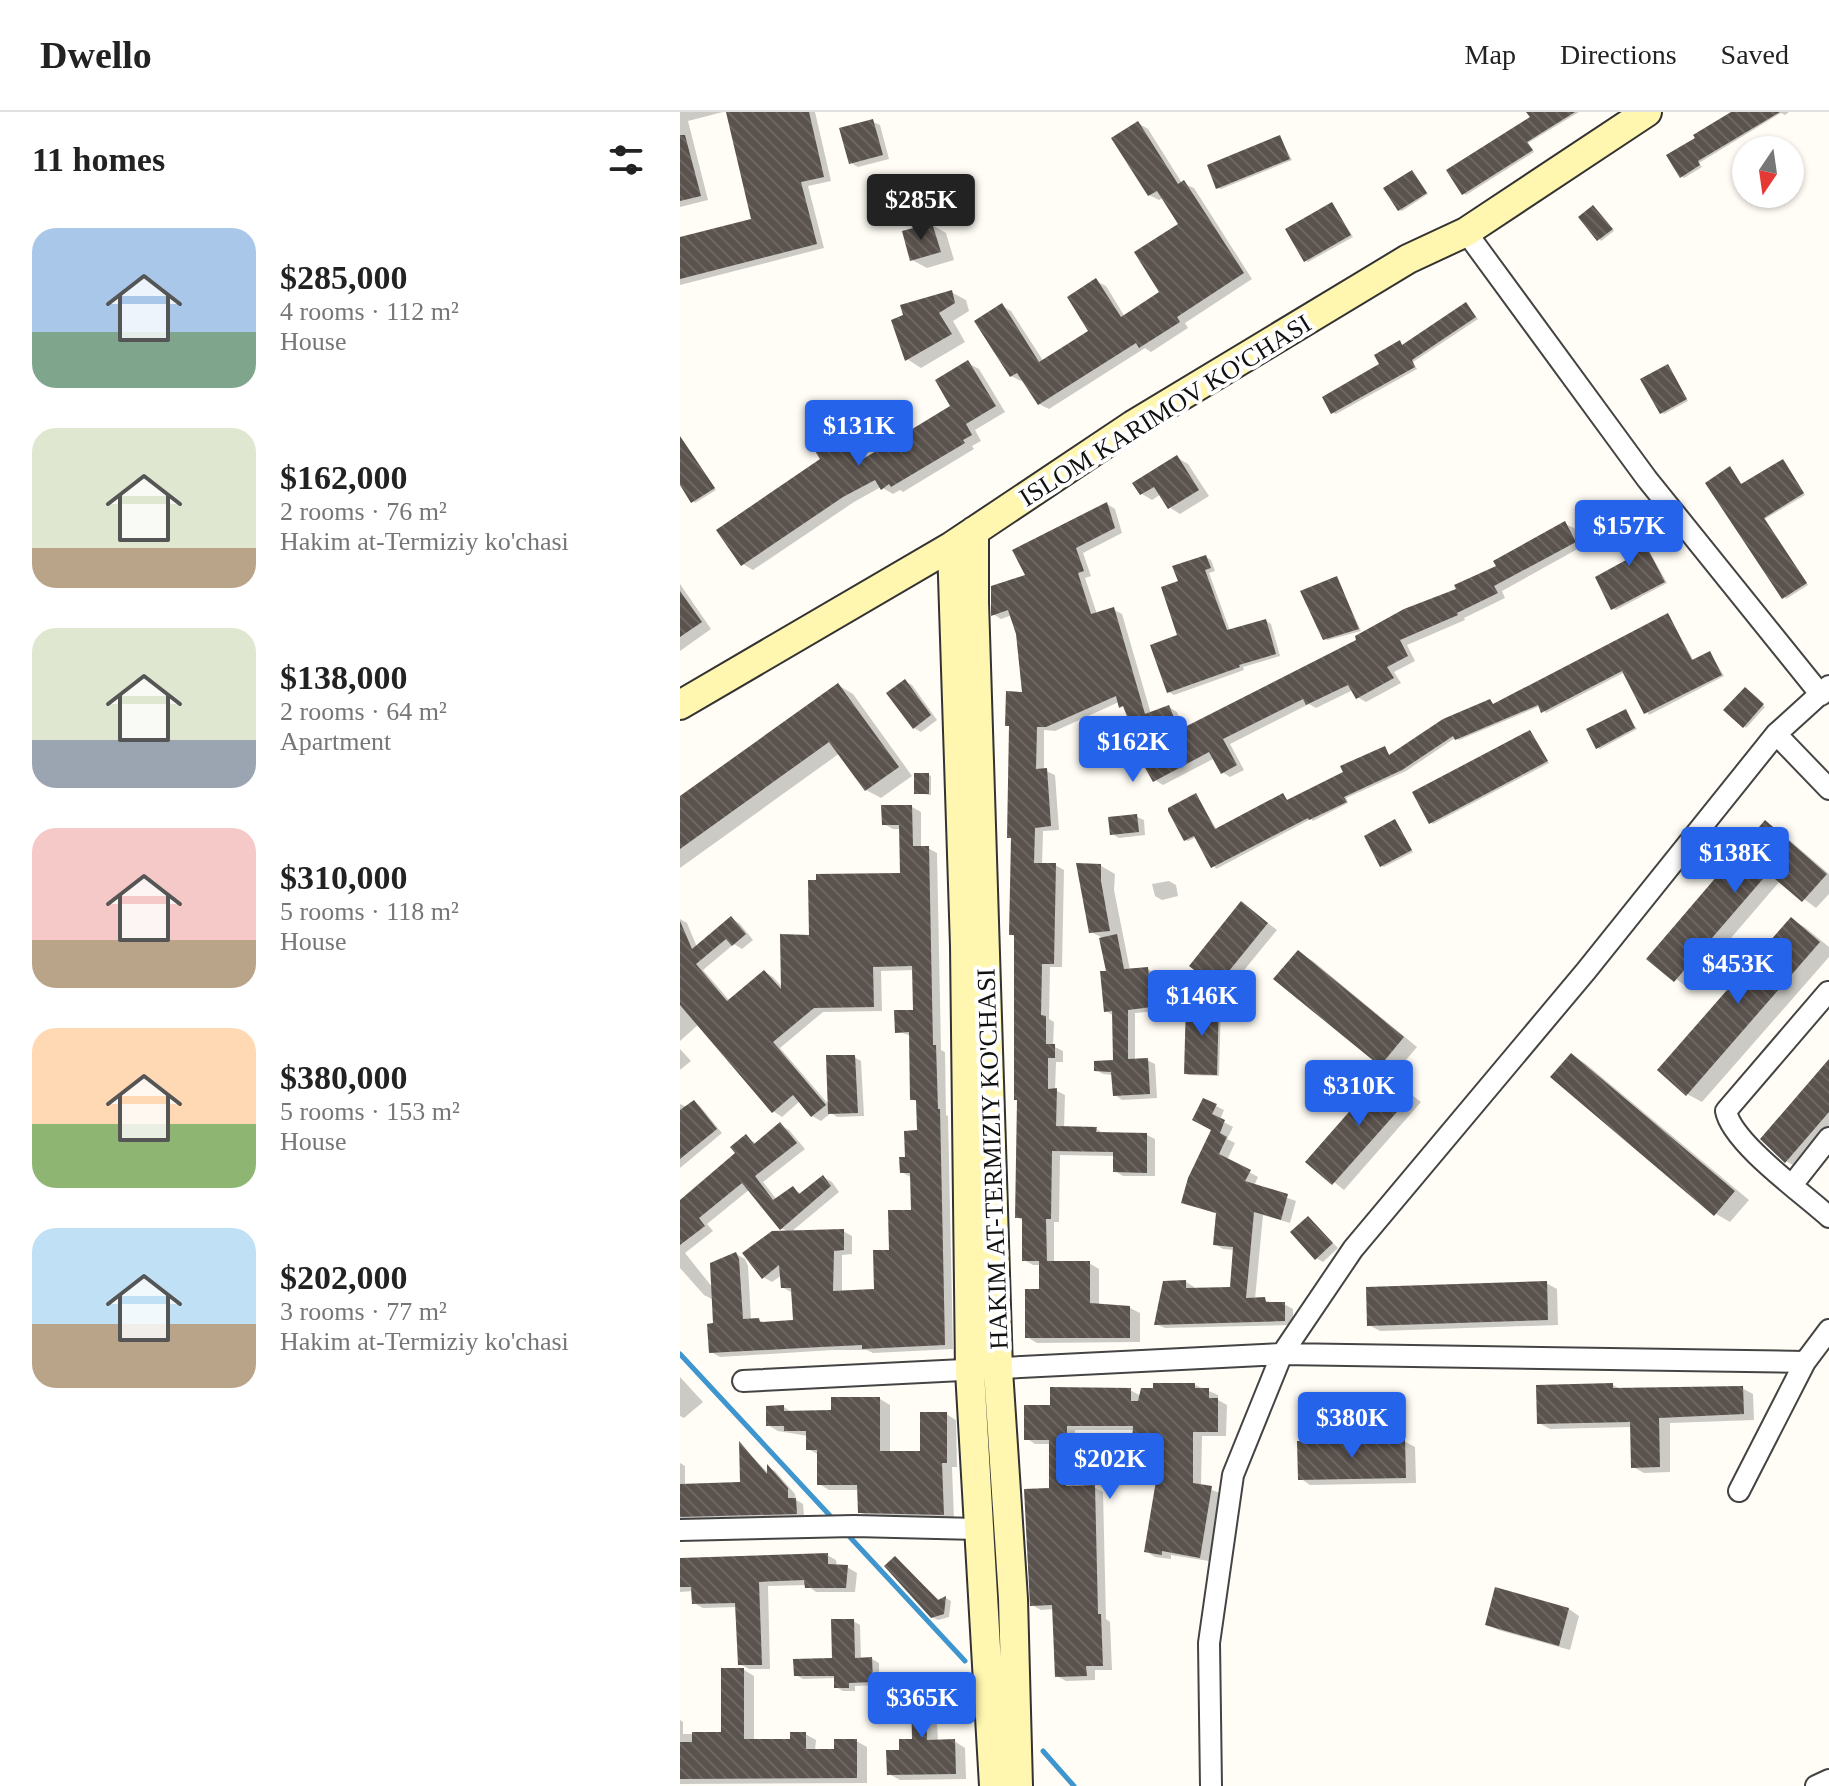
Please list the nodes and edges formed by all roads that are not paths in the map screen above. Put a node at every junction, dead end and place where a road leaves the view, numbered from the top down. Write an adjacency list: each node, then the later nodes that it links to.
1 (1647, 112): 2 (main road, ISLOM KARIMOV KO'CHASI)
2 (1466, 232): 3 (main road, ISLOM KARIMOV KO'CHASI); 4 (street)
3 (963, 539): 5 (main road, ISLOM KARIMOV KO'CHASI); 15 (main road, HAKIM AT-TERMIZIY KO'CHASI)
4 (1825, 691): 6 (street)
5 (680, 705)
6 (1776, 734): 7 (street); 13 (street)
7 (1829, 789)
8 (1828, 992): 10 (street)
9 (1829, 1138): 10 (street)
10 (1792, 1185): 11 (street)
11 (1829, 1217)
12 (1829, 1330): 14 (street)
13 (1282, 1354): 14 (street); 15 (street); 23 (street)
14 (1805, 1362): 17 (street)
15 (984, 1370): 16 (street); 18 (main road, HAKIM AT-TERMIZIY KO'CHASI); 22 (main road, HAKIM AT-TERMIZIY KO'CHASI)
16 (743, 1381)
17 (1739, 1491)
18 (978, 1529): 19 (street); 21 (main road, HAKIM AT-TERMIZIY KO'CHASI)
19 (680, 1530)
20 (1829, 1780): 24 (street)
21 (994, 1786)
22 (1018, 1786)
23 (1211, 1786)
24 (1816, 1786)

